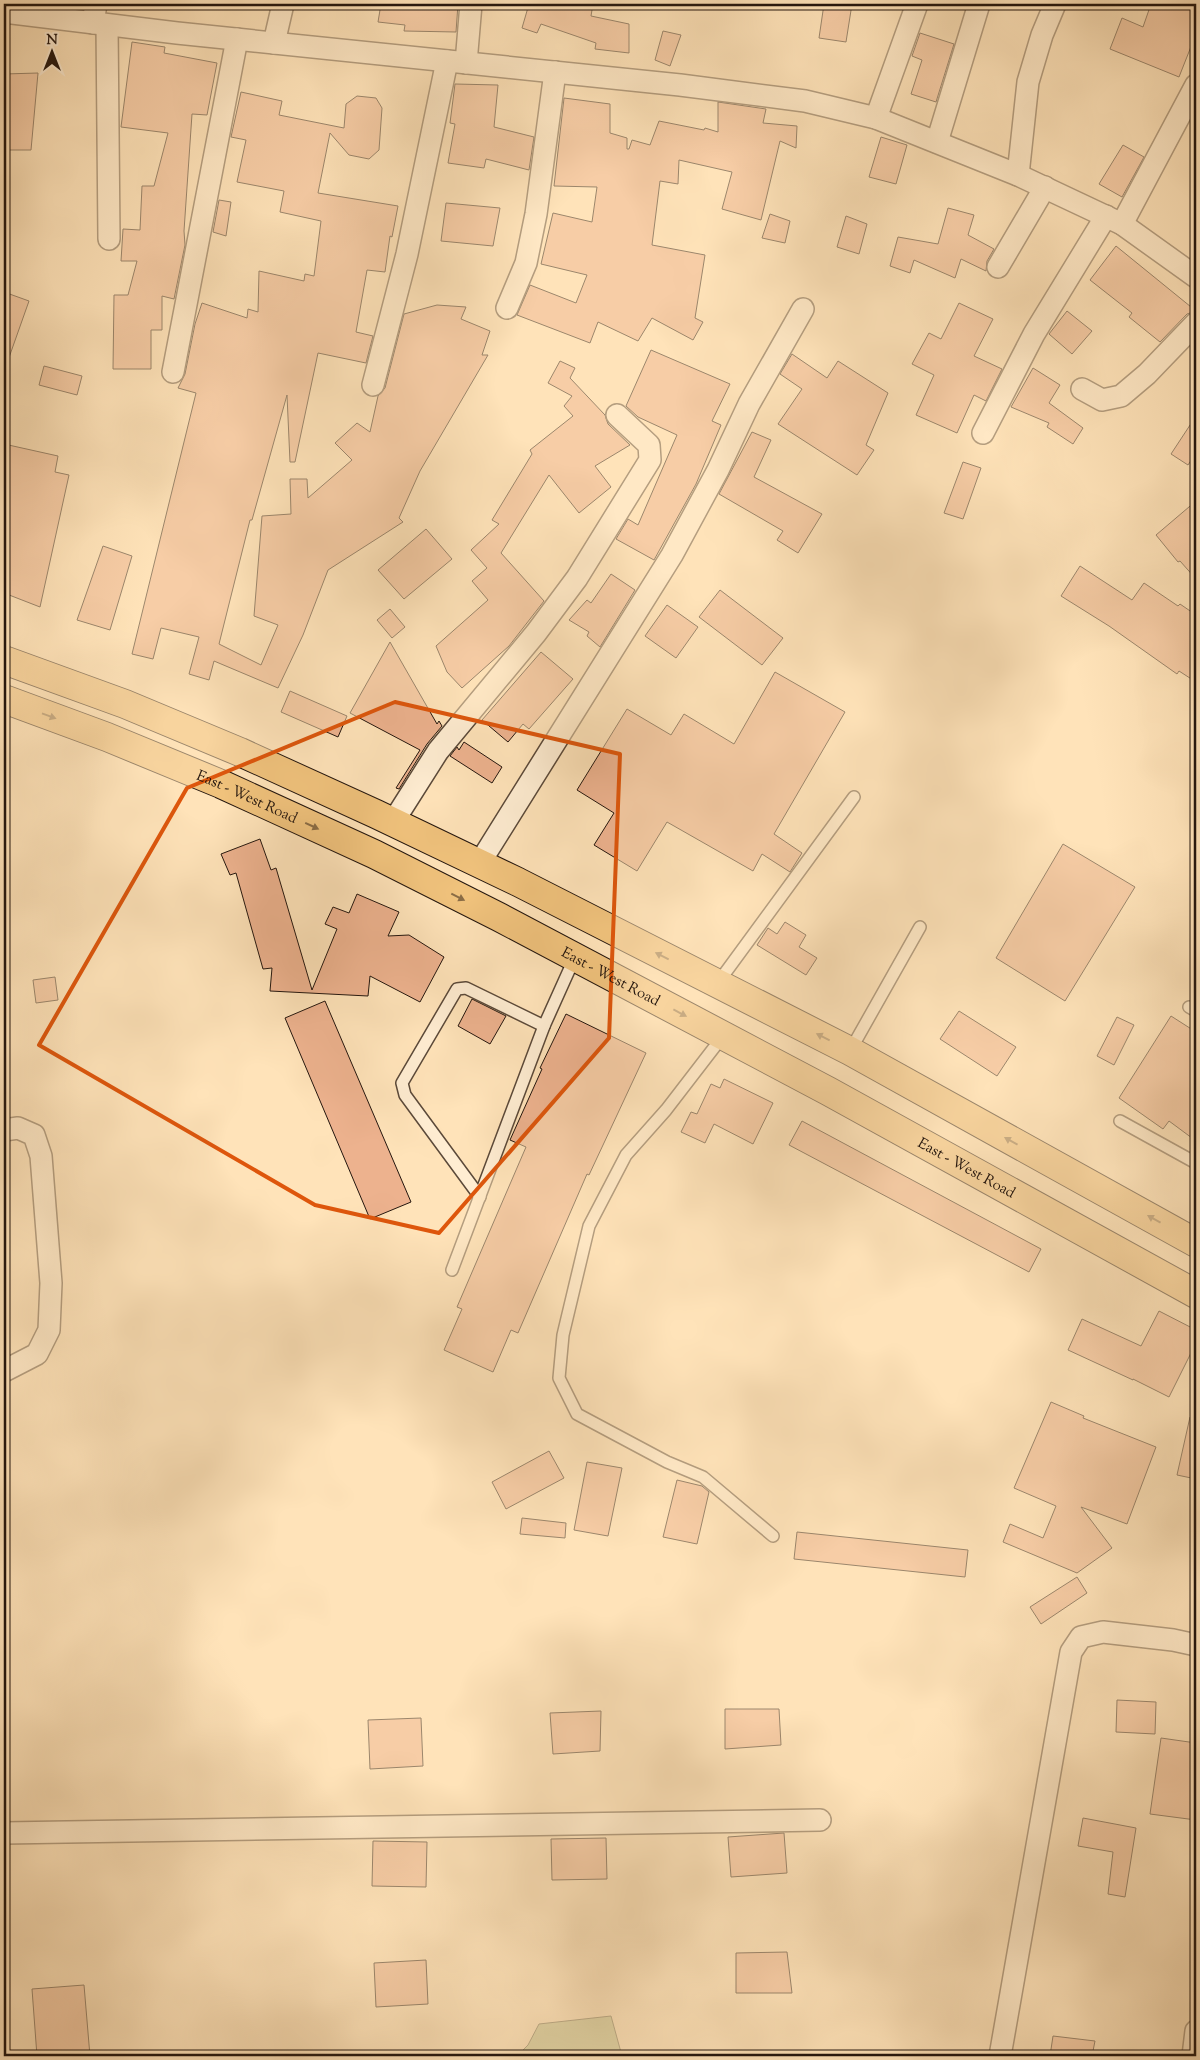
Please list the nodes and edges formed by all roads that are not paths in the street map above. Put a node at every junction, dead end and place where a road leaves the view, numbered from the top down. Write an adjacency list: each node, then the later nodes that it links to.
1 (282, 4): 9 (street)
2 (471, 4): 10 (street)
3 (917, 4): 13 (street)
4 (979, 4): 14 (street)
5 (1055, 4): 15 (street)
6 (4, 12): 7 (street)
7 (99, 17): 8 (street); 18 (street)
8 (237, 39): 9 (street); 24 (street)
9 (274, 43): 10 (street)
10 (456, 62): 11 (street); 25 (street)
11 (555, 72): 13 (street); 21 (street)
12 (1196, 85): 17 (street)
13 (876, 118): 14 (street)
14 (938, 142): 15 (street)
15 (1018, 174): 16 (street)
16 (1045, 187): 17 (street); 19 (street)
17 (1114, 220): 20 (street); 28 (street)
18 (109, 239)
19 (998, 268)
20 (1196, 278)
21 (507, 308)
22 (803, 309): 33 (street)
23 (1196, 323): 26 (street)
24 (172, 372)
25 (373, 385)
26 (1082, 389)
27 (617, 415): 32 (street)
28 (983, 433)
29 (4, 660): 32 (main road)
30 (4, 699): 35 (main road, East - West Road, one-way to 35)
31 (854, 797): 36 (lane)
32 (393, 822): 33 (main road)
33 (480, 864): 36 (main road, one-way to 33)
34 (920, 927): 39 (lane)
35 (574, 957): 37 (lane); 38 (main road, East - West Road, one-way to 38)
36 (717, 984): 39 (main road, one-way to 36)
37 (544, 1026): 43 (lane); 43 (lane)
38 (723, 1036): 46 (main road, East - West Road); 48 (lane)
39 (850, 1051): 44 (main road, one-way to 39)
40 (1120, 1121): 42 (lane)
41 (4, 1130): 47 (street)
42 (1196, 1163)
43 (480, 1197): 45 (lane)
44 (1196, 1243)
45 (452, 1270)
46 (1196, 1294)
47 (4, 1371)
48 (773, 1536)
49 (1196, 1645): 53 (street)
50 (820, 1820): 51 (street)
51 (4, 1834)
52 (1196, 2031): 54 (street)
53 (1000, 2056)
54 (1193, 2056)

